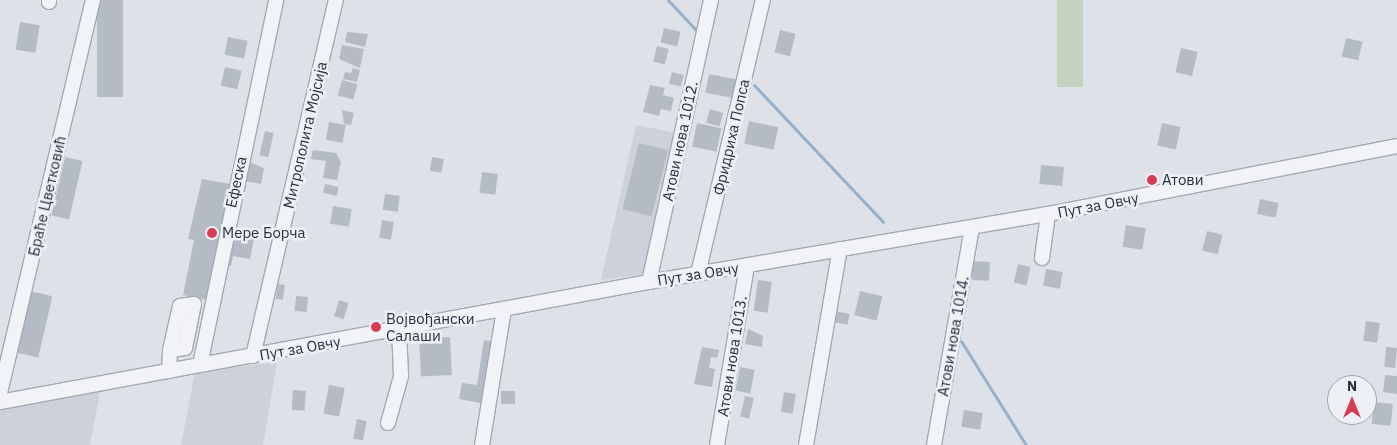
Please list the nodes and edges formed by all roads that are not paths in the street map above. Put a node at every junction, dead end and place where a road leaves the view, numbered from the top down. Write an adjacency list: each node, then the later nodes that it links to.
1 (93, 0): 20 (street, Браће Цветковић)
2 (276, 0): 18 (street, Ефеска)
3 (336, 0): 17 (street, Митрополита Мојсија)
4 (711, 0): 13 (street, Атови нова 1012.)
5 (763, 0): 12 (street, Фридриха Попса)
6 (1397, 146): 7 (street, Пут за Овчу)
7 (1048, 214): 8 (street, Пут за Овчу); 10 (street)
8 (972, 227): 9 (street, Пут за Овчу); 26 (street, Атови нова 1014.)
9 (840, 249): 11 (street, Пут за Овчу); 25 (street)
10 (1042, 258)
11 (747, 266): 12 (street, Пут за Овчу); 24 (street, Атови нова 1013.)
12 (698, 274): 13 (street, Пут за Овчу)
13 (649, 282): 14 (street, Пут за Овчу)
14 (504, 309): 15 (street, Пут за Овчу); 23 (street)
15 (399, 329): 17 (street, Пут за Овчу); 22 (street)
16 (170, 350): 19 (street)
17 (252, 356): 18 (street, Пут за Овчу)
18 (200, 365): 19 (street, Пут за Овчу)
19 (169, 371): 21 (street, Пут за Овчу)
20 (0, 393)
21 (0, 402)
22 (388, 423)
23 (482, 445)
24 (717, 445)
25 (806, 445)
26 (934, 445)

